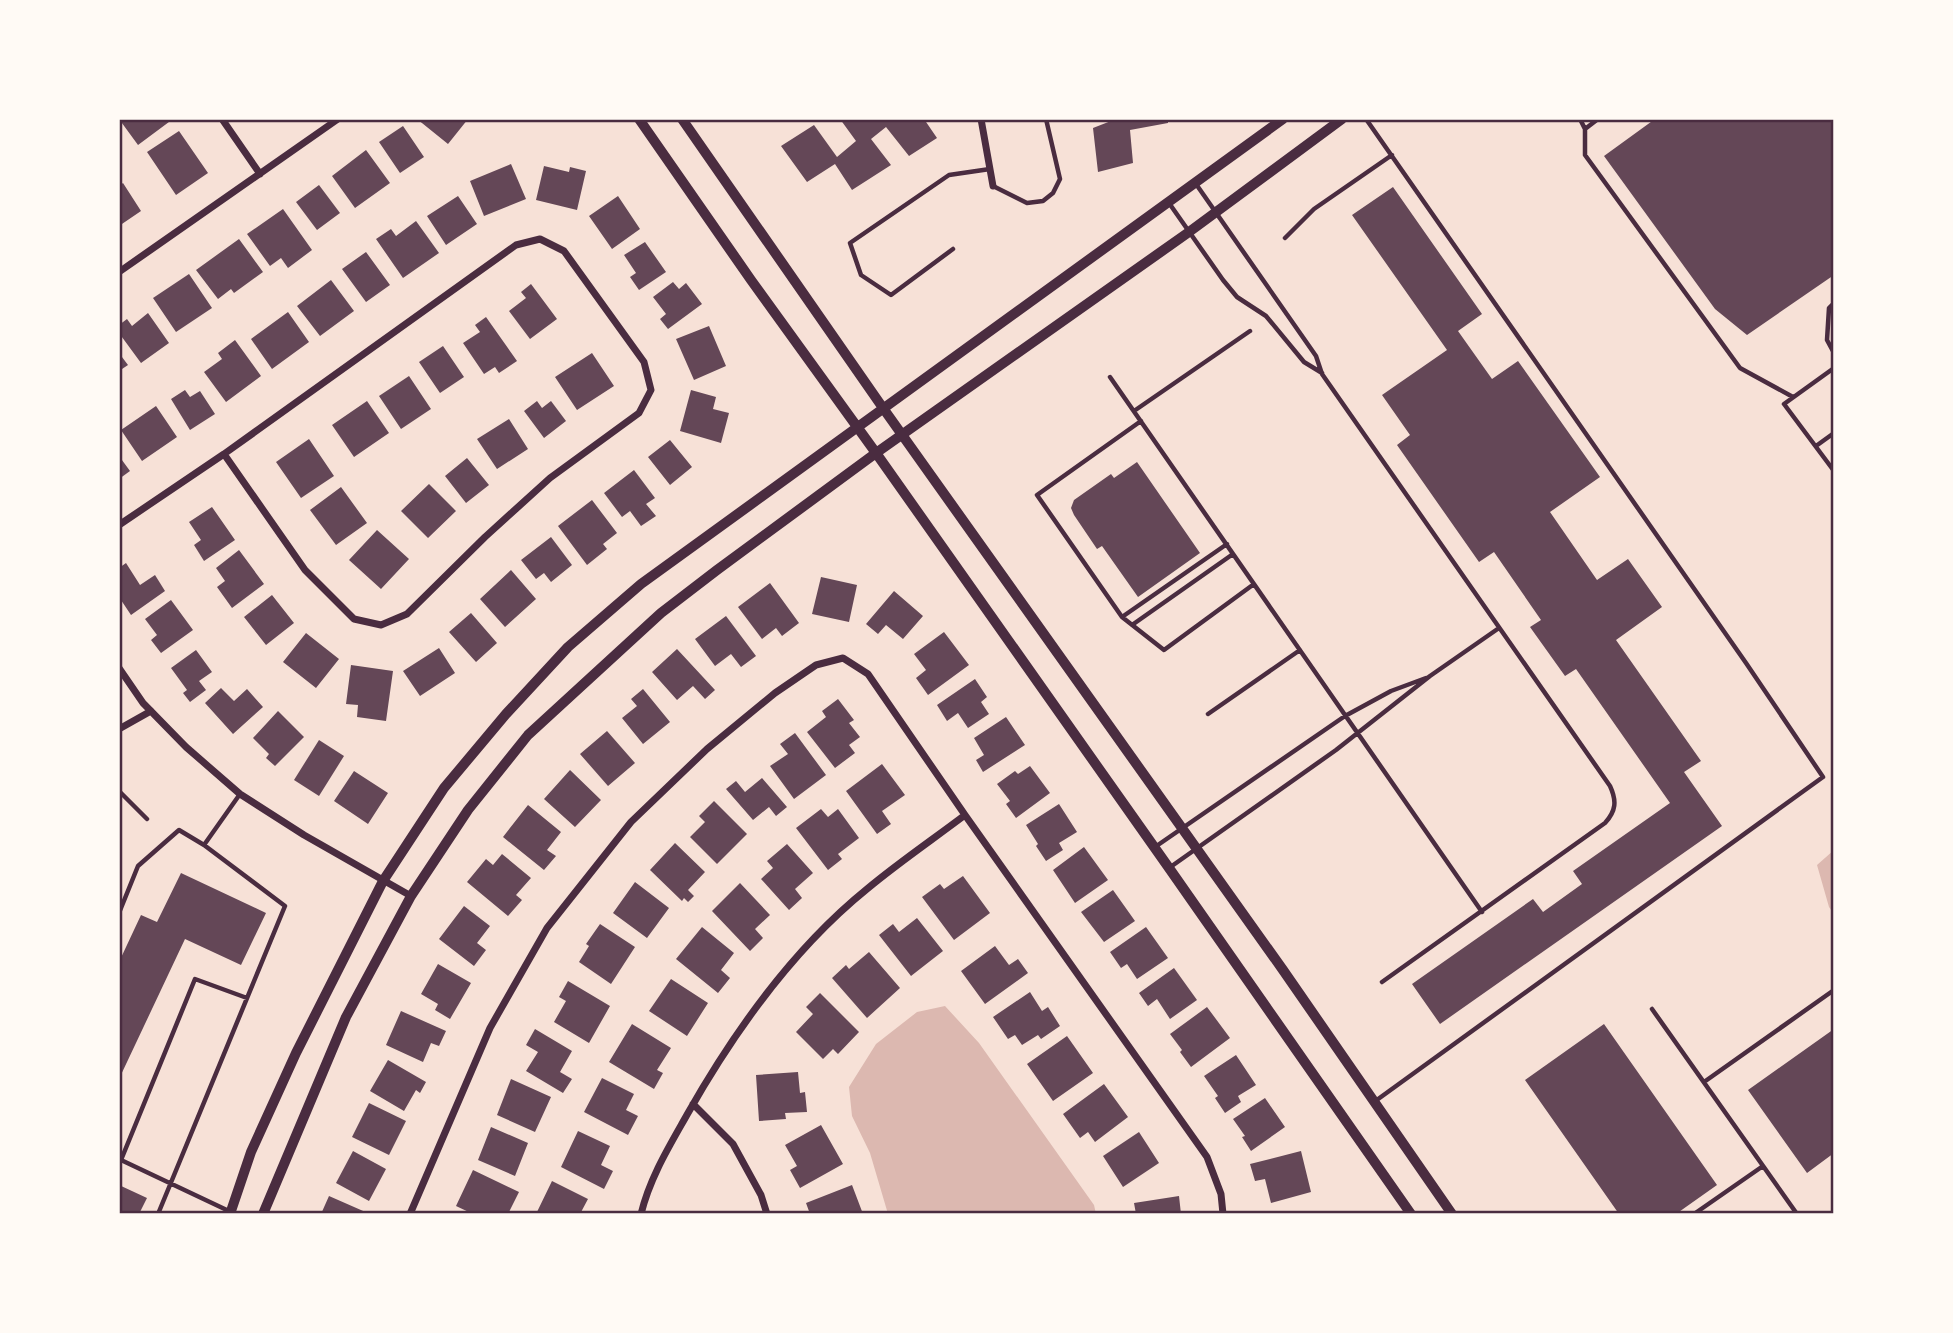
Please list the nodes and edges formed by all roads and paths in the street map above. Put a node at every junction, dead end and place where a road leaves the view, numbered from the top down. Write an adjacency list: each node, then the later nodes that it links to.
1 (222, 119): 15 (street)
2 (338, 119): 15 (street)
3 (639, 119): 34 (main road)
4 (682, 119): 31 (main road)
5 (981, 119): 14 (street)
6 (1046, 119): 17 (lane)
7 (1283, 119): 16 (main road)
8 (1342, 119): 19 (main road)
9 (1366, 119): 13 (lane)
10 (1580, 119): 12 (lane)
11 (1598, 119): 12 (lane)
12 (1585, 129): 30 (lane)
13 (1392, 155): 21 (lane); 74 (lane)
14 (990, 169): 17 (street); 22 (lane)
15 (260, 174): 23 (street)
16 (1195, 183): 18 (main road); 19 (lane)
17 (993, 186)
18 (1169, 203): 20 (lane); 31 (main road)
19 (1215, 212): 20 (main road); 28 (lane)
20 (1189, 232): 28 (lane); 36 (main road)
21 (1285, 238)
22 (953, 249)
23 (119, 272)
24 (1834, 303): 26 (lane)
25 (1250, 331): 32 (lane)
26 (1834, 353)
27 (1834, 368): 30 (lane)
28 (1322, 374): 47 (lane)
29 (1110, 377): 32 (lane)
30 (1793, 397): 37 (lane)
31 (883, 408): 34 (main road); 36 (main road)
32 (1134, 411): 33 (lane)
33 (1141, 421): 42 (lane); 45 (lane)
34 (858, 428): 38 (main road); 65 (main road)
35 (1834, 433): 37 (lane)
36 (902, 435): 38 (main road); 60 (main road)
37 (1816, 446): 40 (lane)
38 (876, 453): 62 (main road); 66 (main road)
39 (224, 454): 39 (street); 41 (street)
40 (1834, 471)
41 (119, 525)
42 (1227, 544): 43 (lane); 45 (lane)
43 (1233, 554): 44 (lane); 46 (lane)
44 (1254, 584): 46 (lane); 48 (lane)
45 (1122, 617): 46 (lane)
46 (1132, 625)
47 (1499, 628): 50 (lane); 67 (lane)
48 (1300, 649): 52 (lane); 53 (lane)
49 (119, 668): 51 (street)
50 (1430, 676): 53 (lane); 55 (lane)
51 (151, 711): 54 (street); 57 (street)
52 (1208, 714)
53 (1345, 716): 55 (lane); 60 (lane)
54 (119, 729)
55 (1358, 733): 63 (lane); 67 (lane)
56 (119, 791): 59 (lane)
57 (240, 794): 61 (lane); 65 (street)
58 (965, 815): 75 (street); 81 (street); 84 (street)
59 (147, 819)
60 (1182, 828): 62 (lane); 63 (main road)
61 (204, 845): 68 (lane); 71 (lane)
62 (1154, 848): 64 (main road)
63 (1196, 849): 64 (lane); 74 (main road)
64 (1169, 868): 85 (main road)
65 (383, 881): 66 (street); 78 (main road)
66 (411, 896): 80 (main road)
67 (1482, 912): 69 (lane)
68 (119, 913)
69 (1382, 982)
70 (1834, 990): 73 (lane)
71 (247, 998): 77 (lane); 77 (lane)
72 (1652, 1009): 73 (lane)
73 (1704, 1082): 76 (lane)
74 (1374, 1102): 86 (main road)
75 (693, 1104): 82 (street); 83 (street)
76 (1763, 1166): 87 (lane); 88 (lane)
77 (171, 1184): 78 (lane); 79 (lane)
78 (230, 1213)
79 (158, 1214)
80 (263, 1214)
81 (410, 1214)
82 (641, 1214)
83 (767, 1214)
84 (1223, 1214)
85 (1410, 1214)
86 (1452, 1214)
87 (1694, 1214)
88 (1797, 1214)

